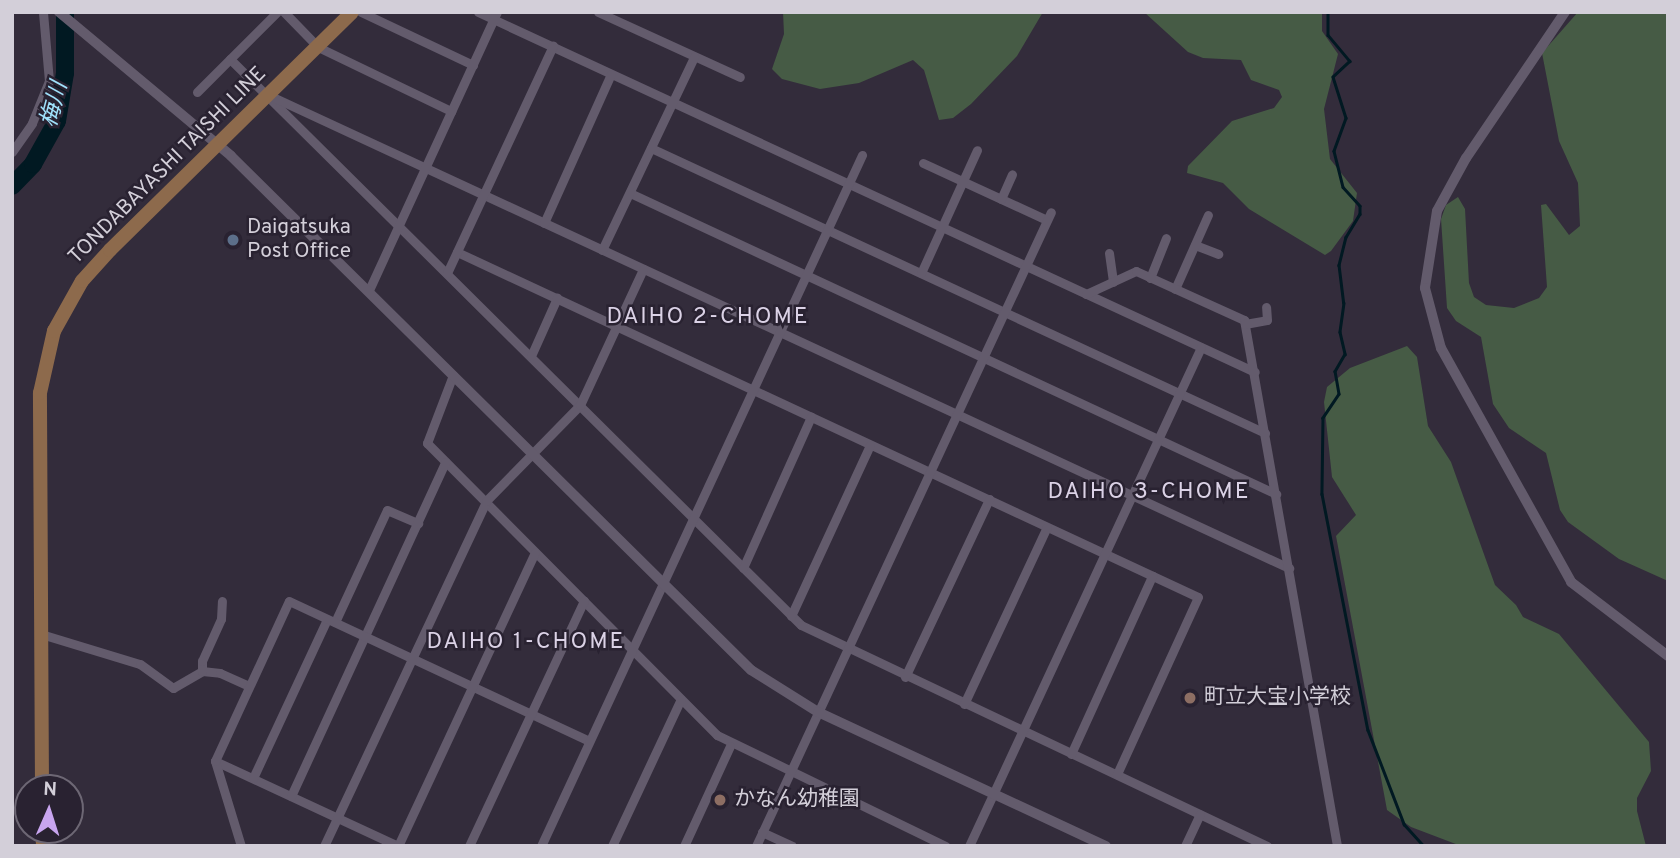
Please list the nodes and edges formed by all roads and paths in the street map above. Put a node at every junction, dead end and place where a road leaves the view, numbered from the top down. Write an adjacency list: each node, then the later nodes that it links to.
1 (43, 12): 25 (street)
2 (58, 12): 22 (street)
3 (277, 12): 14 (street)
4 (284, 12): 12 (street)
5 (352, 12): 12 (main road, TONDABAYASHI TAISHI LINE)
6 (361, 12): 15 (street)
7 (478, 12): 10 (street)
8 (598, 12): 13 (street)
9 (1565, 12): 99 (street)
10 (496, 16): 11 (street); 15 (street)
11 (553, 46): 16 (street); 33 (street)
12 (318, 47): 19 (main road, TONDABAYASHI TAISHI LINE); 21 (street)
13 (694, 57): 17 (street); 20 (street)
14 (230, 59): 18 (street); 19 (street)
15 (473, 65): 21 (street)
16 (611, 74): 20 (street); 36 (street)
17 (740, 78)
18 (197, 92)
19 (269, 95): 22 (main road, TONDABAYASHI TAISHI LINE); 28 (street); 37 (street)
20 (673, 103): 23 (street); 31 (street)
21 (451, 111): 28 (street)
22 (217, 143): 54 (street); 95 (main road, TONDABAYASHI TAISHI LINE)
23 (651, 148): 32 (street); 39 (street)
24 (977, 150): 30 (street)
25 (12, 152)
26 (862, 155): 31 (street)
27 (923, 163): 30 (street)
28 (425, 168): 33 (street); 37 (street)
29 (1012, 174): 34 (street)
30 (963, 181): 34 (street); 38 (street)
31 (850, 185): 38 (street); 39 (street)
32 (630, 193): 42 (street); 50 (street)
33 (484, 195): 36 (street); 43 (street)
34 (1001, 199): 46 (street)
35 (1208, 215): 41 (street)
36 (544, 223): 42 (street)
37 (399, 224): 48 (street); 54 (street)
38 (942, 227): 46 (street); 49 (street)
39 (828, 230): 49 (street); 50 (street)
40 (1166, 238): 51 (street)
41 (1195, 245): 45 (street); 53 (street)
42 (603, 250): 47 (street)
43 (457, 252): 48 (street); 56 (street)
44 (1109, 253): 52 (street)
45 (1218, 254)
46 (1026, 266): 55 (street); 58 (street)
47 (643, 269): 60 (street); 61 (street)
48 (447, 273): 63 (street)
49 (921, 273): 58 (street)
50 (807, 276): 61 (street); 64 (street)
51 (1150, 278): 52 (street); 53 (street)
52 (1113, 282): 55 (street)
53 (1175, 289): 59 (street)
54 (369, 290): 66 (street)
55 (1086, 294): 62 (street)
56 (556, 298): 60 (street); 63 (street)
57 (1266, 307): 59 (street)
58 (1005, 312): 64 (street); 68 (street)
59 (1245, 324): 65 (street)
60 (616, 326): 67 (street); 69 (street)
61 (780, 333): 67 (street); 70 (street)
62 (1201, 348): 65 (street); 68 (street)
63 (531, 356): 69 (street)
64 (983, 358): 70 (street); 73 (street)
65 (1255, 372): 72 (street)
66 (453, 375): 75 (street); 76 (street)
67 (754, 390): 71 (street); 82 (street)
68 (1180, 393): 72 (street); 73 (street)
69 (580, 405): 75 (street); 82 (street)
70 (956, 415): 77 (street); 79 (street)
71 (811, 417): 74 (street); 87 (street)
72 (1265, 433): 78 (street)
73 (1159, 439): 78 (street); 79 (street)
74 (870, 445): 77 (street); 93 (street)
75 (531, 453): 81 (street); 90 (street)
76 (445, 462): 81 (street); 83 (street)
77 (929, 472): 80 (street); 98 (street)
78 (1276, 494): 88 (street)
79 (1132, 496): 86 (street); 88 (street)
80 (989, 499): 84 (street); 102 (street)
81 (486, 501): 85 (street); 100 (street)
82 (694, 518): 87 (street); 90 (street)
83 (418, 523): 94 (street); 96 (street)
84 (1047, 527): 86 (street); 106 (street)
85 (535, 552): 92 (street); 104 (street)
86 (1106, 554): 89 (street); 109 (street)
87 (743, 568): 93 (street)
88 (1289, 568): 137 (street)
89 (1152, 576): 112 (street); 116 (street)
90 (663, 584): 97 (street); 107 (street)
91 (222, 601): 101 (street)
92 (584, 601): 97 (street); 108 (street)
93 (791, 616): 98 (street)
94 (331, 620): 96 (street); 103 (street); 117 (street)
95 (41, 634): 101 (street); 114 (main road, TONDABAYASHI TAISHI LINE)
96 (366, 637): 100 (street); 119 (street)
97 (632, 649): 105 (street); 110 (street)
98 (846, 650): 102 (street); 107 (street)
99 (1668, 656)
100 (411, 658): 104 (street); 121 (street)
101 (202, 671): 103 (street)
102 (905, 677): 106 (street)
103 (249, 686): 113 (street)
104 (472, 687): 108 (street); 126 (street)
105 (681, 699): 111 (street); 128 (street)
106 (964, 704): 109 (street)
107 (818, 712): 115 (street); 118 (street)
108 (531, 714): 110 (street); 127 (street)
109 (1023, 732): 112 (street); 118 (street)
110 (589, 741): 123 (street)
111 (730, 746): 115 (street); 129 (street)
112 (1071, 754): 116 (street)
113 (215, 761): 117 (street); 124 (street)
114 (42, 774)
115 (789, 774): 122 (street); 132 (street)
116 (1117, 774): 120 (street)
117 (253, 778): 119 (street)
118 (994, 793): 133 (street); 134 (street)
119 (291, 796): 121 (street)
120 (1200, 814): 135 (street); 136 (street)
121 (338, 818): 125 (street); 126 (street)
122 (762, 832): 130 (street); 131 (street)
123 (544, 845)
124 (241, 846)
125 (324, 846)
126 (398, 846)
127 (469, 846)
128 (612, 846)
129 (684, 846)
130 (756, 846)
131 (792, 846)
132 (946, 846)
133 (969, 846)
134 (1106, 846)
135 (1185, 846)
136 (1268, 846)
137 (1338, 846)

